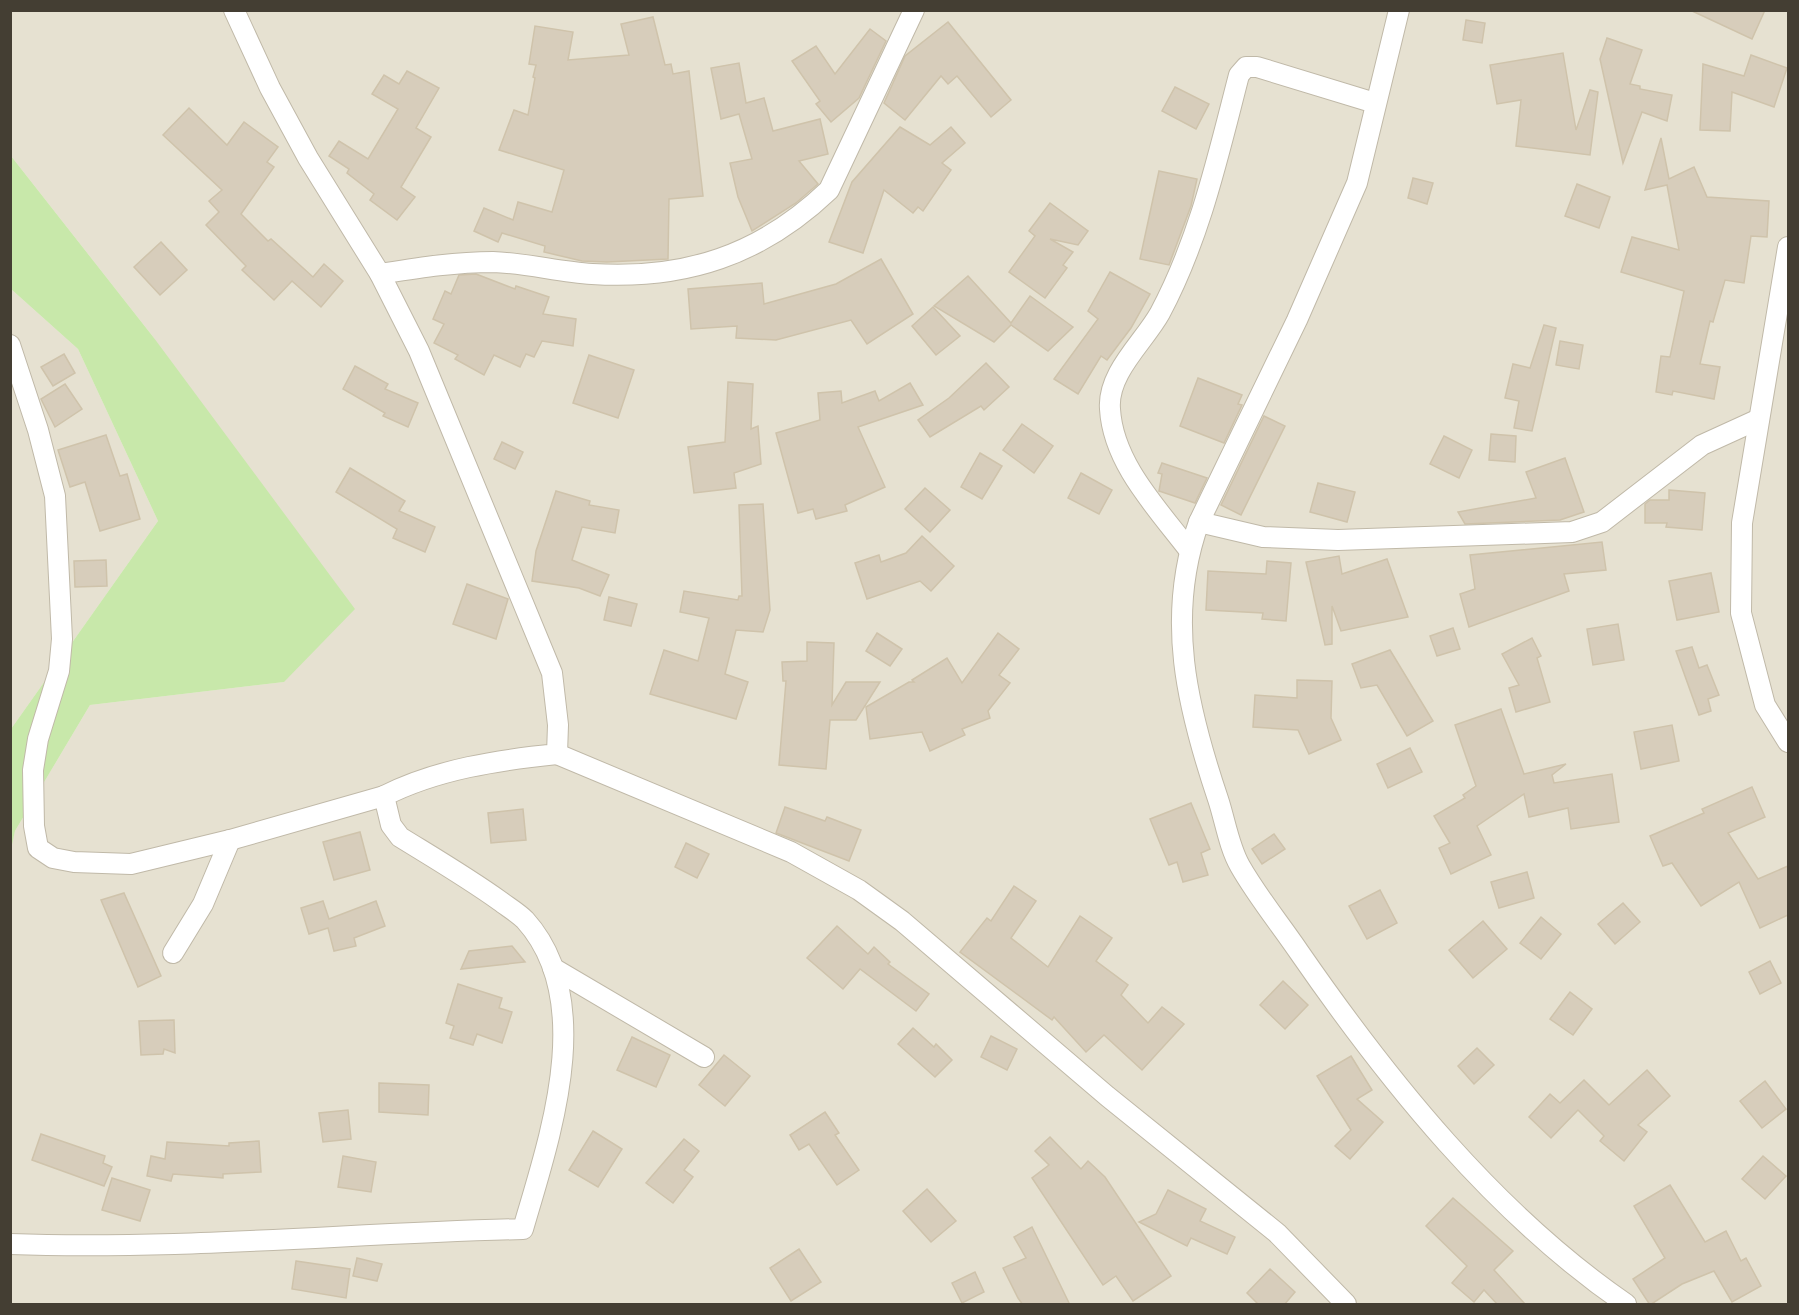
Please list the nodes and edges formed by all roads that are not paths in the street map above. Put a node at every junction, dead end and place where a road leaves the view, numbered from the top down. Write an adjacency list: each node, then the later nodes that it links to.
1 (234, 10): 6 (street)
2 (914, 10): 6 (street)
3 (1399, 10): 4 (street)
4 (1375, 103): 9 (street); 10 (street)
5 (1788, 248): 8 (street)
6 (380, 274): 12 (street)
7 (10, 345): 14 (street)
8 (1758, 419): 9 (street); 11 (street)
9 (1199, 522): 10 (street)
10 (1189, 550): 20 (street)
11 (1788, 742)
12 (557, 754): 13 (street); 19 (street)
13 (384, 796): 14 (street); 16 (street)
14 (230, 840): 15 (street)
15 (173, 953)
16 (553, 968): 17 (street); 18 (street)
17 (704, 1057)
18 (10, 1244)
19 (1346, 1305)
20 (1626, 1305)

